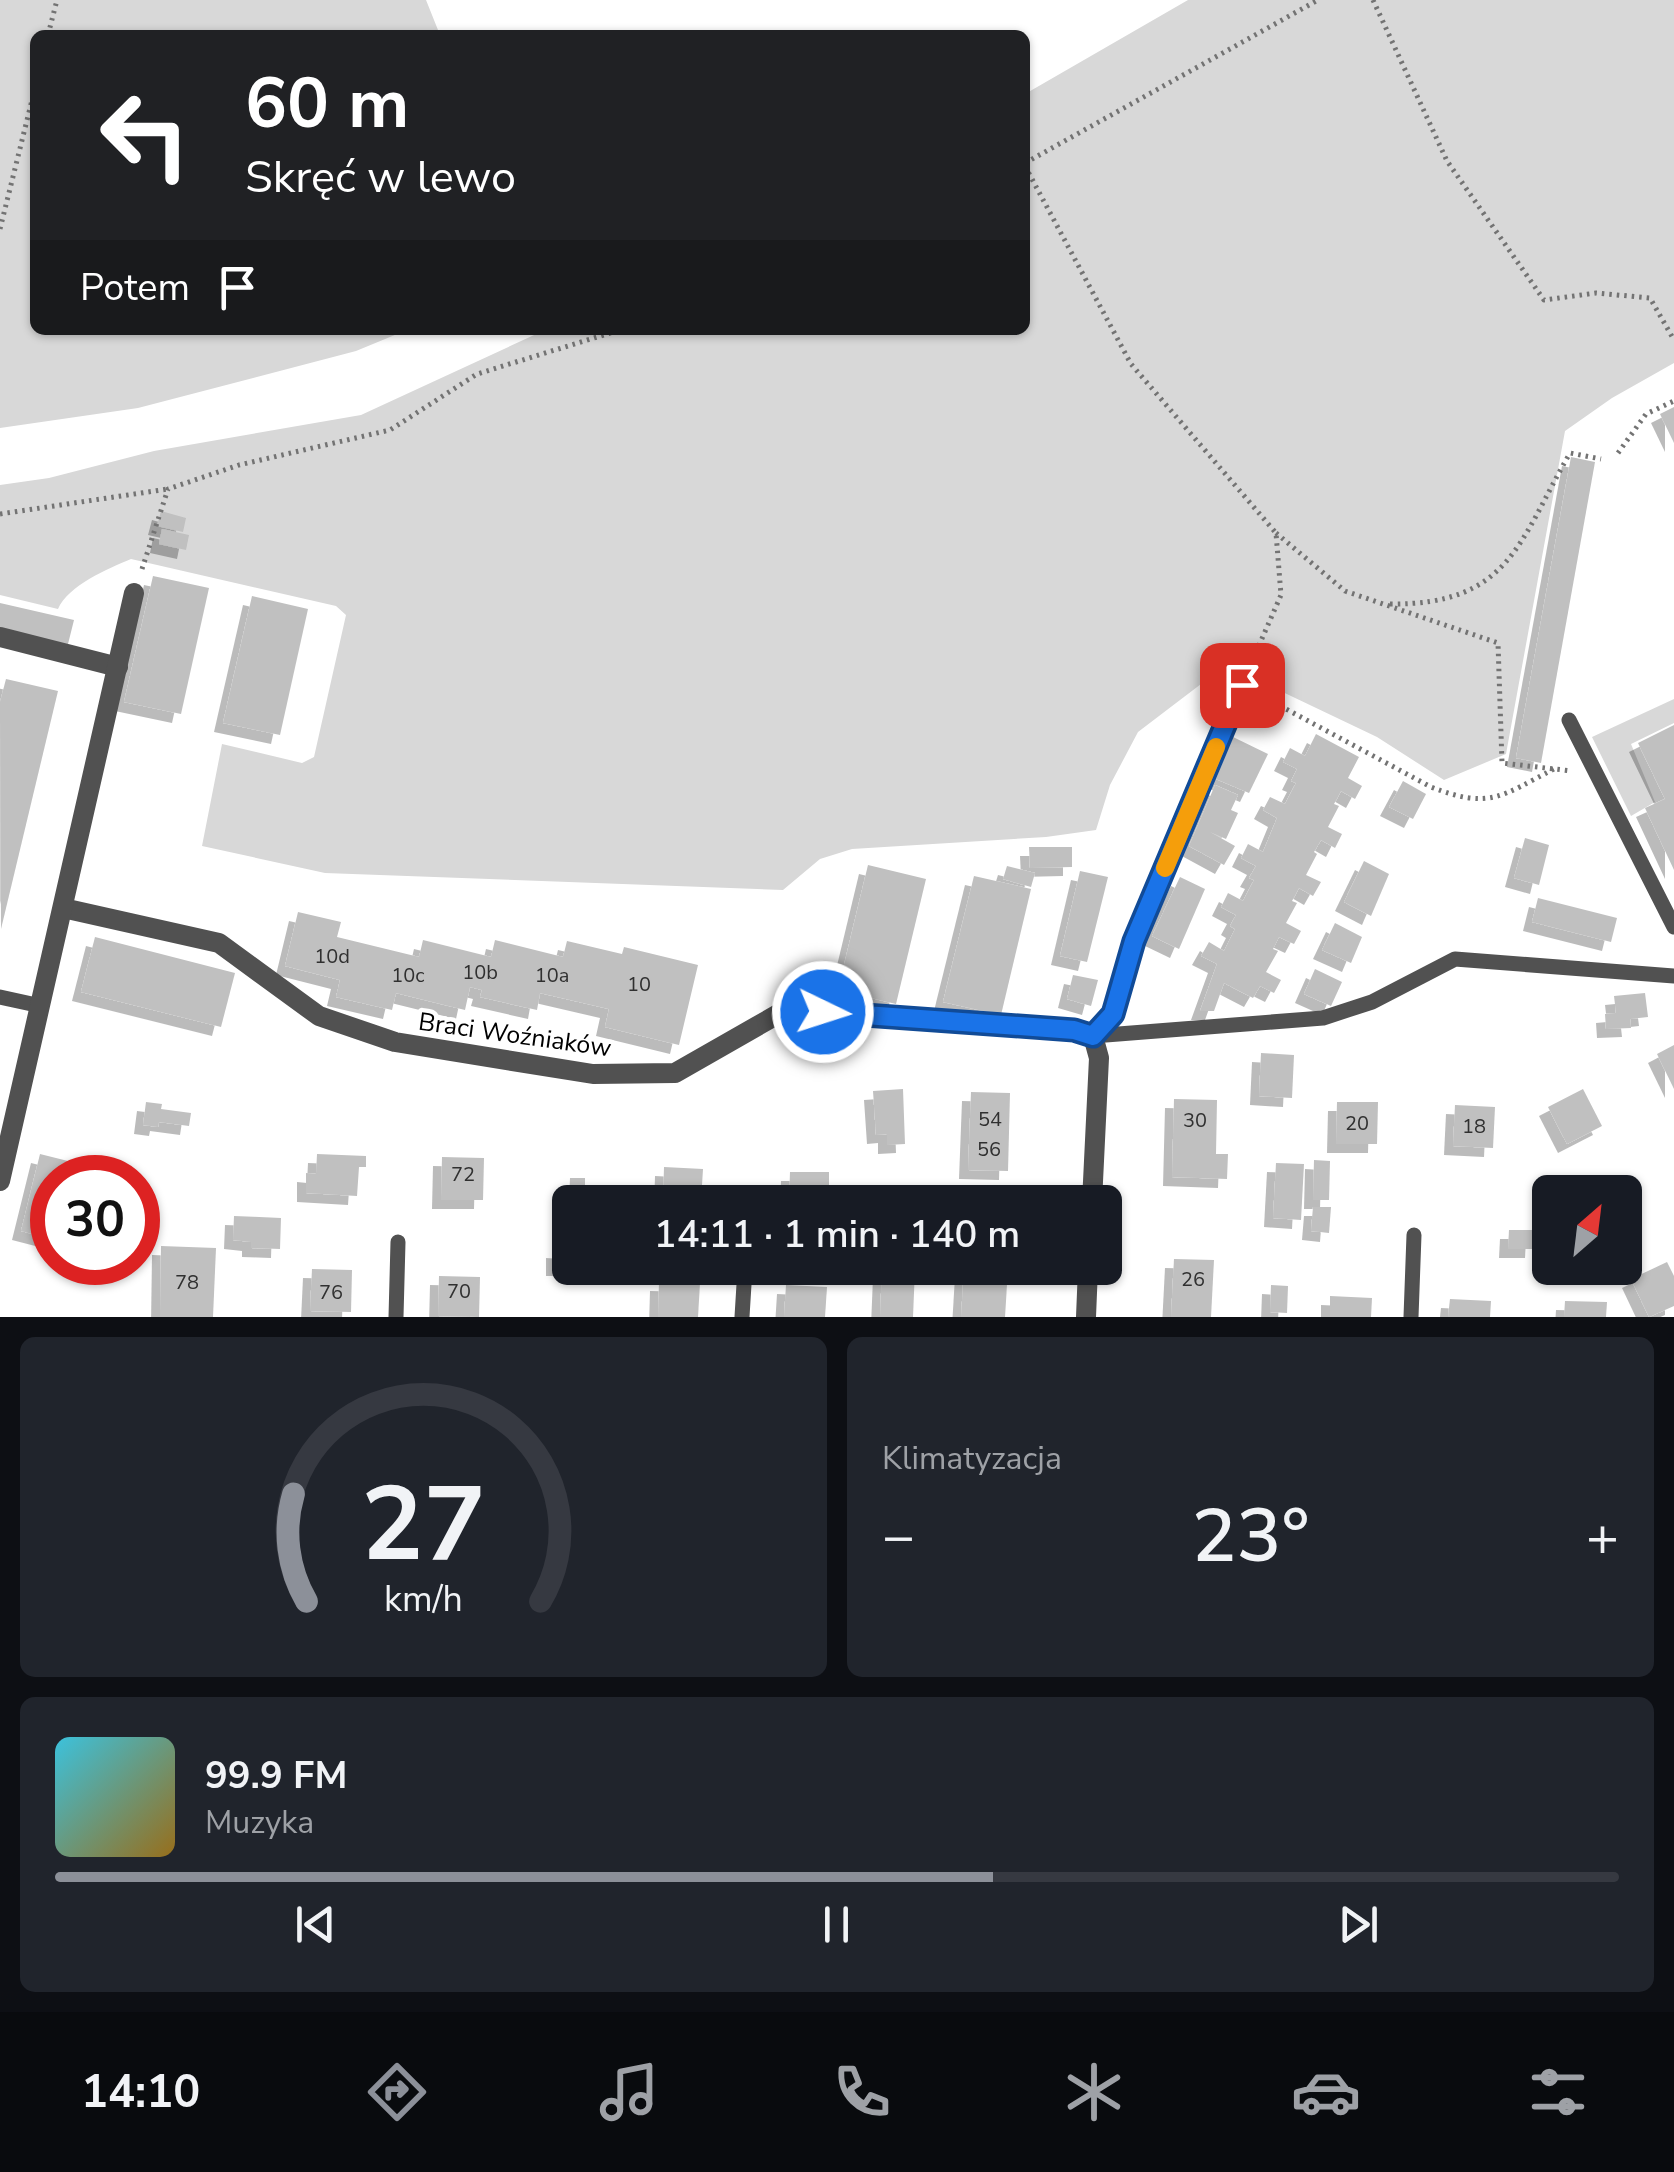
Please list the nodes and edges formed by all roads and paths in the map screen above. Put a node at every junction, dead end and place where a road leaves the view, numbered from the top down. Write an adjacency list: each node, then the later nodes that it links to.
1 (57, 0): 4 (path)
2 (1318, 0): 6 (path)
3 (1373, 0): 10 (path)
4 (49, 30)
5 (30, 108): 8 (path)
6 (1030, 161)
7 (1030, 173): 16 (path)
8 (0, 229)
9 (604, 335): 14 (path)
10 (1674, 340)
11 (1674, 400): 12 (path)
12 (1618, 453)
13 (1601, 459): 18 (path)
14 (168, 489): 15 (path); 17 (path)
15 (0, 514)
16 (1276, 533): 18 (path); 21 (path)
17 (134, 594): 20 (street)
18 (1382, 604): 23 (path)
19 (0, 637): 20 (street)
20 (118, 666): 25 (street)
21 (1242, 685): 23 (path); 30 (lane)
22 (1569, 720): 24 (lane)
23 (1554, 769): 24 (path)
24 (1596, 774): 26 (lane)
25 (64, 908): 29 (street); 30 (street, Braci Woźniaków)
26 (1674, 928)
27 (1674, 976): 30 (lane)
28 (0, 997): 29 (lane)
29 (41, 1006): 31 (street)
30 (1093, 1036): 32 (street)
31 (0, 1181)
32 (1093, 1185)
33 (1414, 1236): 40 (lane)
34 (398, 1242): 37 (lane)
35 (744, 1285): 38 (lane)
36 (1087, 1285): 39 (street)
37 (396, 1317)
38 (742, 1317)
39 (1086, 1317)
40 (1411, 1317)

